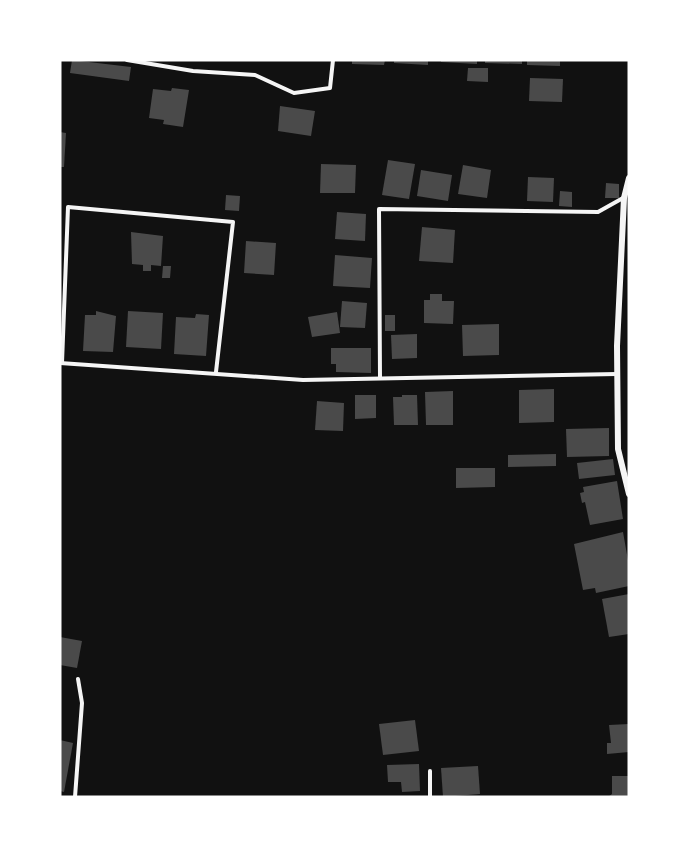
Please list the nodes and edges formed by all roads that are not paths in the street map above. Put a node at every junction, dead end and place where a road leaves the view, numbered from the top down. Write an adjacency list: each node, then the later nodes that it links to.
1 (127, 60): 2 (lane)
2 (333, 60)
3 (629, 178): 4 (street)
4 (624, 198): 7 (street); 8 (lane)
5 (61, 363): 6 (lane); 6 (lane)
6 (216, 372): 8 (lane)
7 (617, 374): 8 (lane); 9 (street)
8 (380, 377)
9 (629, 494)
10 (78, 679): 12 (lane)
11 (430, 771): 13 (lane)
12 (75, 797)
13 (430, 797)

